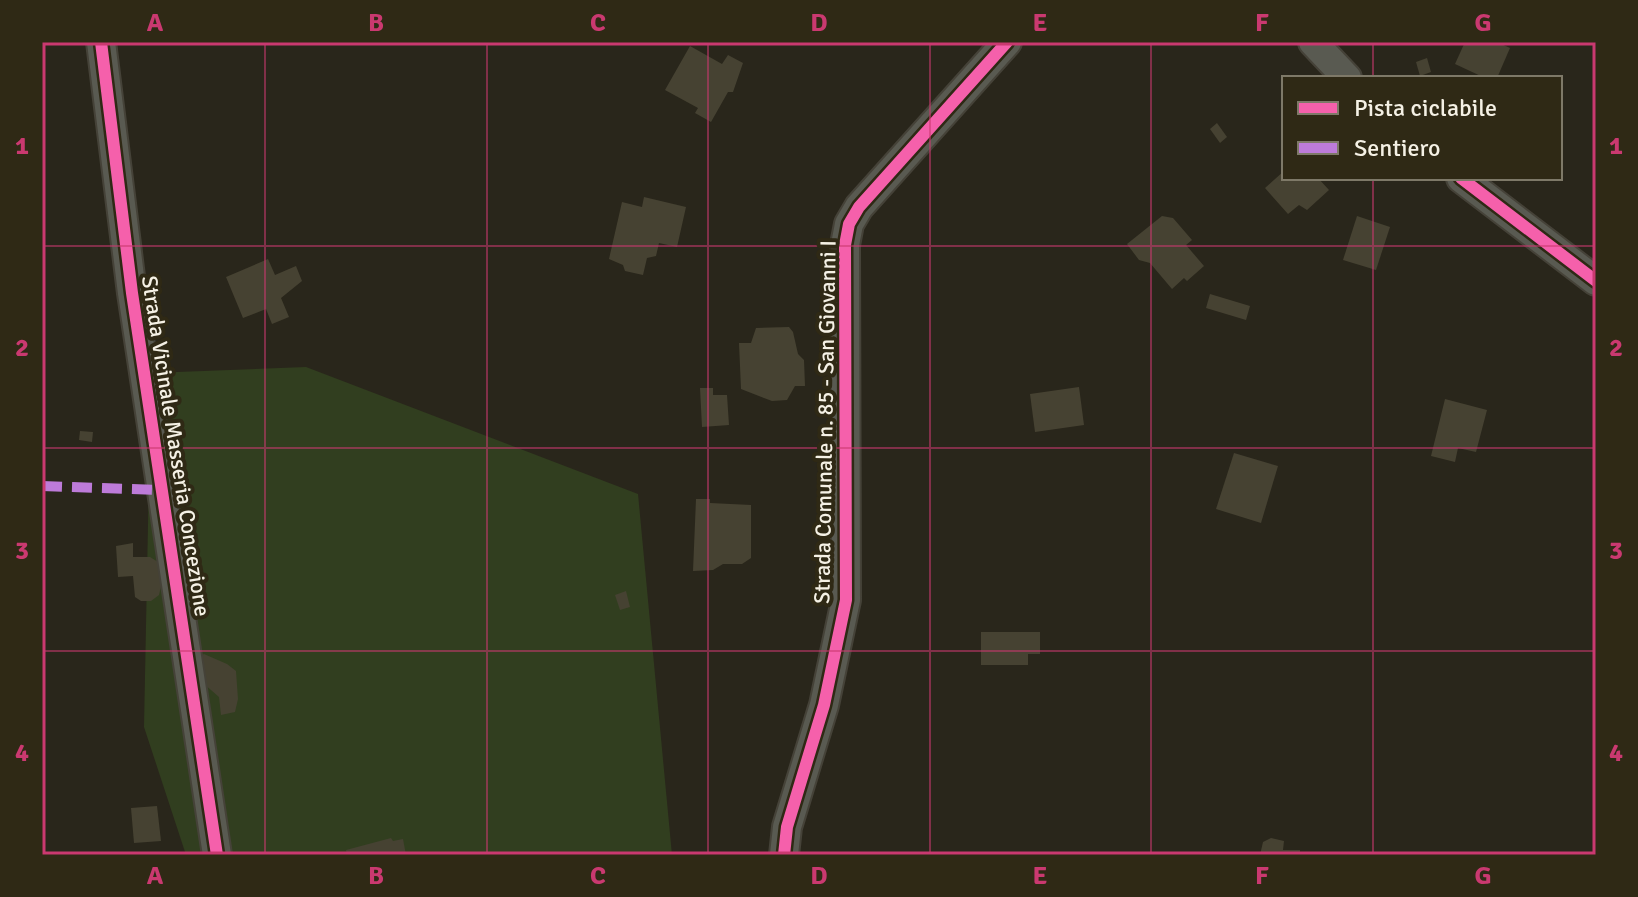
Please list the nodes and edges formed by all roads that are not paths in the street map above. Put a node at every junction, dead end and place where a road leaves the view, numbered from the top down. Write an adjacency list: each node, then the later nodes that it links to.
1 (101, 42): 7 (street, Strada Vicinale Masseria Concezione)
2 (1007, 42): 8 (street, Strada Comunale n. 85 - San Giovanni I)
3 (1313, 42): 4 (street)
4 (1345, 76)
5 (1464, 180): 6 (street)
6 (1596, 281)
7 (217, 855)
8 (784, 855)

